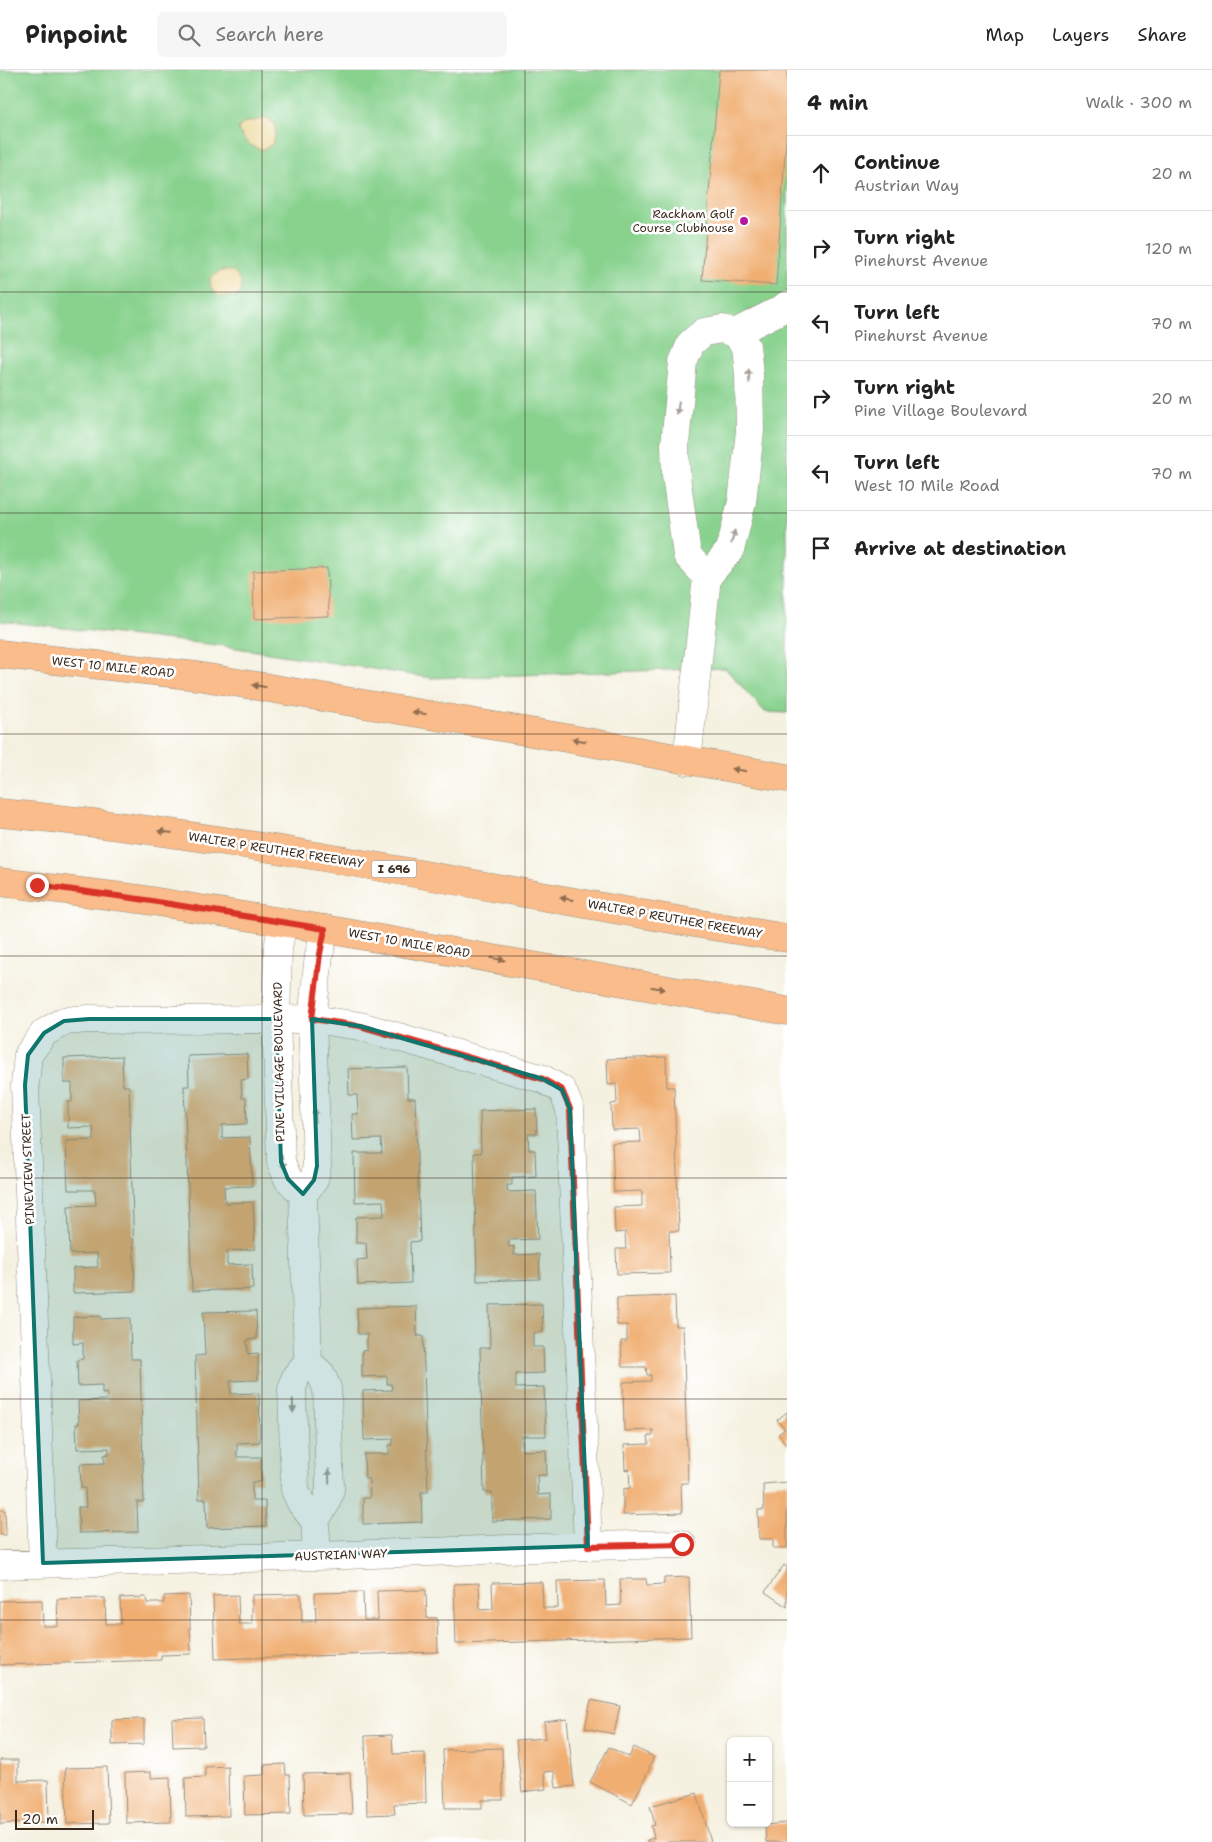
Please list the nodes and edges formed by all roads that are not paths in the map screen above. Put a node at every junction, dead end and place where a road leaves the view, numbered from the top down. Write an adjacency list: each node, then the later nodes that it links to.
1 (787, 305): 2 (street)
2 (735, 333): 3 (street, one-way to 2); 3 (street, one-way to 3)
3 (707, 577): 5 (street)
4 (0, 654): 5 (main road, WEST 10 MILE ROAD, one-way to 4)
5 (687, 761): 6 (main road, WEST 10 MILE ROAD, one-way to 5)
6 (787, 778)
7 (0, 813): 11 (main road, WALTER P REUTHER FREEWAY / I 696, one-way to 7)
8 (0, 882): 9 (main road, WEST 10 MILE ROAD)
9 (283, 922): 10 (main road, WEST 10 MILE ROAD); 13 (street, PINE VILLAGE BOULEVARD)
10 (325, 929): 12 (main road, WEST 10 MILE ROAD, one-way to 12); 13 (street, PINE VILLAGE BOULEVARD)
11 (787, 938)
12 (787, 1011)
13 (294, 1019): 14 (street, PINE VILLAGE BOULEVARD, one-way to 13); 14 (street, PINE VILLAGE BOULEVARD, one-way to 14); 16 (street, PINEVIEW STREET); 18 (street, PINEVIEW STREET)
14 (303, 1194): 17 (street)
15 (682, 1544): 16 (street, AUSTRIAN WAY)
16 (588, 1546): 17 (street, AUSTRIAN WAY)
17 (317, 1556): 18 (street, AUSTRIAN WAY)
18 (42, 1563): 19 (street, AUSTRIAN WAY)
19 (0, 1565)

